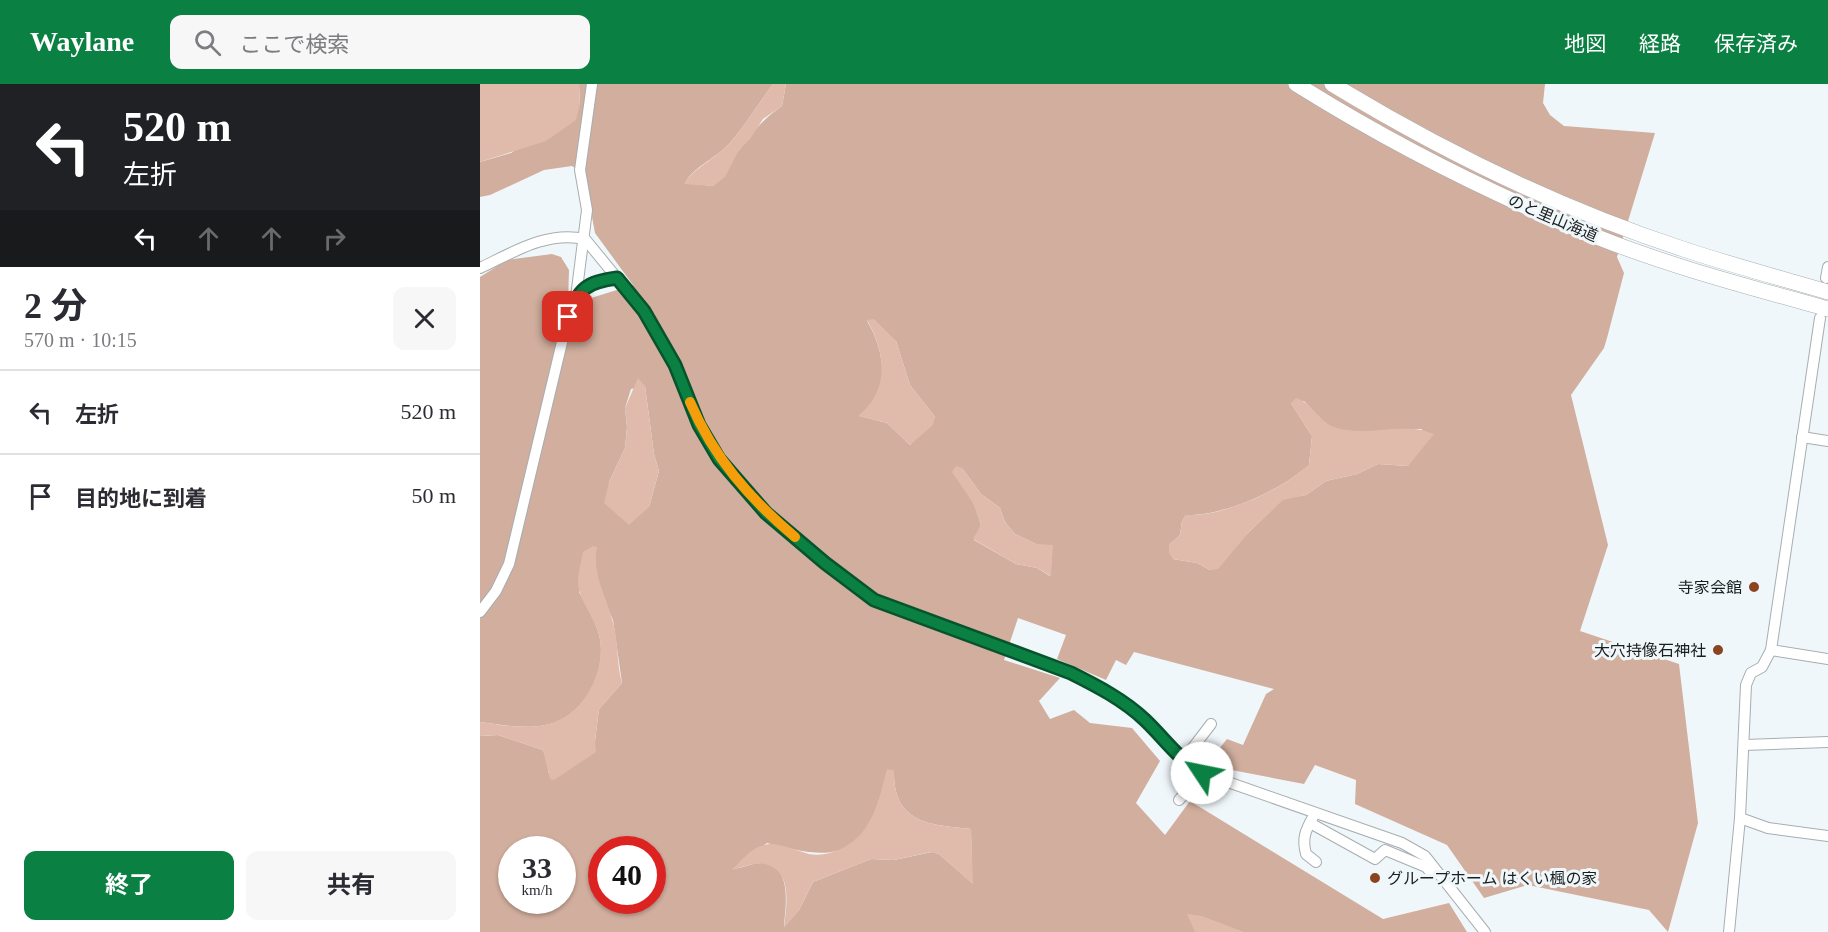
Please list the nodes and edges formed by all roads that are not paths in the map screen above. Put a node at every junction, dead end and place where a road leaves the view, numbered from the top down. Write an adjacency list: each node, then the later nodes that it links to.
1 (592, 84): 4 (street)
2 (1296, 84): 9 (highway, のと里山海道)
3 (1332, 84): 7 (highway, のと里山海道)
4 (585, 239): 5 (street); 6 (street); 8 (street)
5 (480, 268)
6 (617, 278): 8 (street); 18 (street)
7 (1827, 279)
8 (576, 297): 12 (street)
9 (1824, 313): 10 (street)
10 (1802, 437): 11 (street); 13 (street)
11 (1828, 441)
12 (480, 612)
13 (1771, 650): 14 (street); 17 (street)
14 (1828, 659)
15 (1211, 724): 18 (street)
16 (1828, 742): 17 (street)
17 (1744, 746): 22 (street)
18 (1182, 762): 19 (street)
19 (1202, 773): 20 (street); 21 (street)
20 (1179, 800)
21 (1316, 812): 23 (street); 26 (street)
22 (1740, 818): 24 (street); 28 (street)
23 (1310, 823): 25 (street); 26 (street)
24 (1828, 836)
25 (1316, 862)
26 (1452, 890): 27 (street)
27 (1485, 932)
28 (1729, 932)

